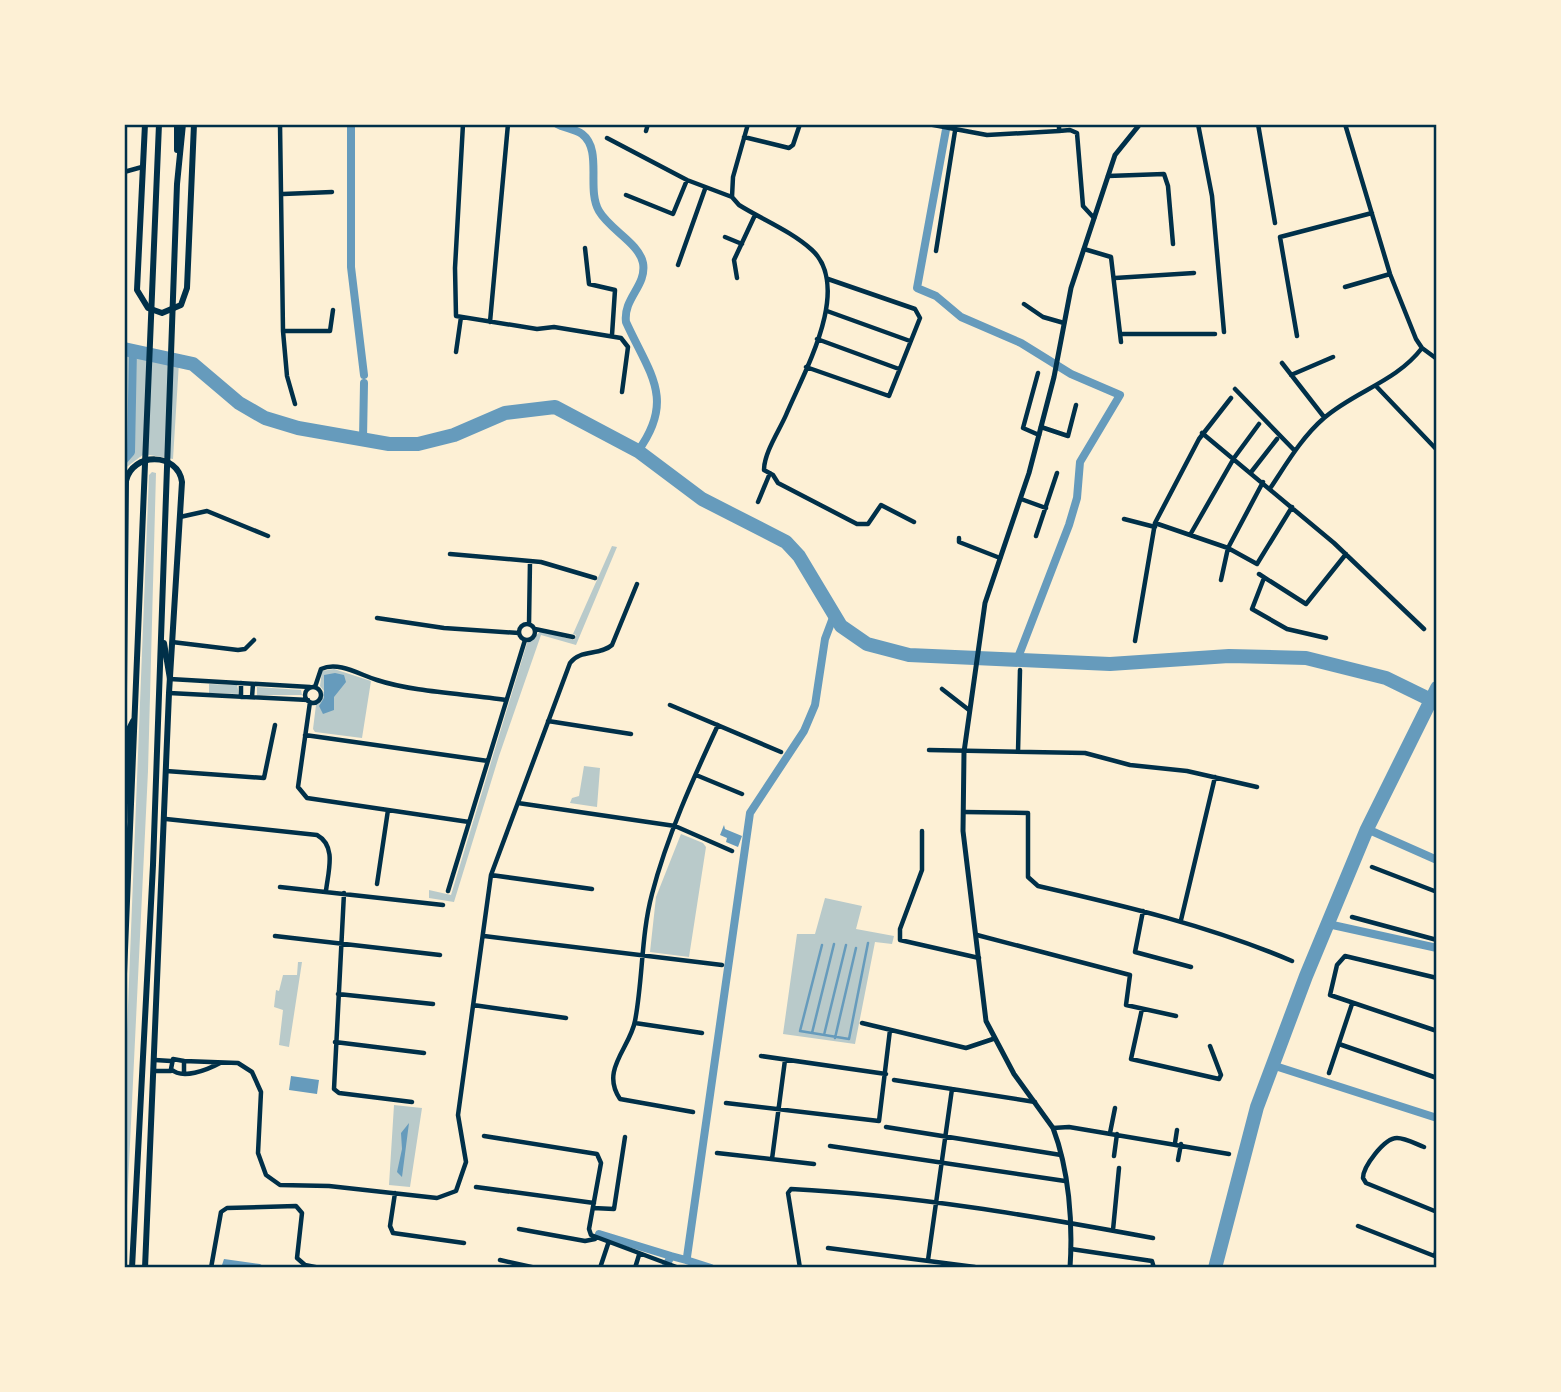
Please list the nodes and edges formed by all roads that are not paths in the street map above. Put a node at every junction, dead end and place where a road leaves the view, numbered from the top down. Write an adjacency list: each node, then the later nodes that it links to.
1 (145, 124): 25 (main road)
2 (159, 124): 145 (main road)
3 (177, 124): 27 (main road)
4 (183, 124): 27 (main road)
5 (194, 124): 25 (main road)
6 (280, 124): 32 (street)
7 (463, 124): 55 (street)
8 (508, 124): 56 (street)
9 (648, 124): 20 (street)
10 (748, 124): 23 (street)
11 (800, 124): 23 (street)
12 (928, 124): 19 (street)
13 (1028, 124): 22 (street)
14 (1059, 124): 21 (street)
15 (1140, 124): 28 (street)
16 (1198, 124): 59 (street)
17 (1258, 124): 38 (street)
18 (1345, 124): 35 (street)
19 (949, 130): 22 (street); 44 (street)
20 (646, 131)
21 (1059, 131): 22 (street); 37 (street)
22 (1027, 134)
23 (744, 137): 34 (street)
24 (607, 138): 29 (street)
25 (142, 167): 26 (street)
26 (124, 172)
27 (178, 172): 121 (main road)
28 (1107, 176): 37 (street); 41 (street)
29 (687, 180): 30 (street); 33 (street)
30 (705, 189): 34 (street); 45 (street)
31 (332, 192): 32 (street)
32 (283, 194): 58 (street)
33 (626, 195)
34 (732, 197): 36 (street)
35 (1372, 214): 47 (street); 63 (street)
36 (755, 215): 40 (street); 50 (street)
37 (1094, 218): 43 (street)
38 (1275, 223)
39 (725, 237): 40 (street)
40 (742, 244): 48 (street)
41 (1173, 244)
42 (585, 248): 62 (street)
43 (1084, 249): 49 (street); 57 (street)
44 (936, 251)
45 (678, 265)
46 (1194, 273): 49 (street)
47 (1390, 274): 51 (street); 67 (street)
48 (737, 278)
49 (1115, 278): 60 (street)
50 (828, 279): 54 (street); 65 (street)
51 (1345, 287)
52 (1024, 304): 57 (street)
53 (333, 310): 58 (street)
54 (827, 311): 64 (street); 65 (street)
55 (461, 317): 56 (street); 68 (street)
56 (490, 322): 62 (street)
57 (1064, 323): 84 (street)
58 (283, 331): 80 (street)
59 (1224, 332)
60 (1121, 334): 61 (street); 66 (street)
61 (1215, 334)
62 (612, 335): 78 (street)
63 (1297, 336)
64 (817, 339): 72 (street); 73 (street)
65 (910, 341): 73 (street)
66 (1121, 342)
67 (1422, 348): 70 (street); 76 (street)
68 (456, 352)
69 (1333, 357): 75 (street)
70 (1437, 359)
71 (1282, 363): 75 (street)
72 (806, 367): 73 (street); 92 (street)
73 (900, 369)
74 (1038, 373): 86 (street)
75 (1291, 375): 82 (street)
76 (1376, 386): 82 (street); 88 (street)
77 (1235, 389): 89 (street)
78 (622, 392)
79 (1231, 398): 85 (street)
80 (295, 404)
81 (1076, 405): 84 (street)
82 (1324, 417): 89 (street)
83 (1259, 424): 90 (street)
84 (1041, 428): 86 (street)
85 (1202, 433): 90 (street); 104 (street)
86 (1039, 435): 97 (street)
87 (1277, 439): 91 (street)
88 (1437, 450)
89 (1295, 451): 95 (street)
90 (1234, 458): 91 (street); 105 (street)
91 (1252, 471): 94 (street)
92 (770, 473): 98 (street); 103 (street)
93 (1057, 473): 100 (street)
94 (1263, 482): 95 (street); 109 (street)
95 (1271, 487): 99 (street)
96 (125, 493): 101 (main road); 137 (main road)
97 (1021, 499): 100 (street); 112 (street)
98 (758, 502)
99 (1292, 507): 109 (street); 111 (street)
100 (1046, 508): 107 (street)
101 (180, 517): 106 (street); 130 (main road)
102 (1124, 519): 104 (street)
103 (914, 522)
104 (1155, 525): 105 (street); 129 (street)
105 (1190, 535): 109 (street)
106 (268, 536)
107 (1037, 536)
108 (959, 538): 112 (street)
109 (1228, 548): 117 (street)
110 (450, 554): 113 (street)
111 (1346, 554): 115 (street); 123 (street)
112 (1000, 558): 144 (street)
113 (530, 561): 116 (street); 120 (street)
114 (1259, 574): 115 (street)
115 (1265, 577): 126 (street)
116 (594, 578)
117 (1221, 580)
118 (637, 584): 146 (street)
119 (377, 618): 124 (street)
120 (529, 624): 122 (street); 124 (street)
121 (162, 627): 132 (main road); 275 (main road)
122 (535, 629): 125 (street); 128 (street)
123 (1424, 629)
124 (519, 633): 128 (street)
125 (573, 637)
126 (1326, 638)
127 (254, 640): 130 (street)
128 (524, 640): 141 (street)
129 (1135, 641)
130 (172, 642): 132 (main road)
131 (1020, 670): 154 (street)
132 (170, 679): 133 (street); 138 (main road)
133 (241, 683): 134 (street); 139 (street)
134 (253, 684): 135 (street); 140 (street)
135 (313, 687): 141 (street); 142 (street); 142 (street)
136 (942, 689): 144 (street)
137 (124, 691)
138 (169, 693): 139 (street); 156 (main road)
139 (241, 697): 140 (street)
140 (252, 697): 142 (street)
141 (506, 700): 155 (street)
142 (309, 701): 150 (street)
143 (670, 705): 148 (street)
144 (969, 710): 153 (street)
145 (135, 716): 165 (main road); 194 (main road)
146 (548, 721): 149 (street); 161 (street)
147 (275, 724): 156 (street)
148 (718, 725): 152 (street); 157 (street)
149 (631, 734)
150 (305, 735): 155 (street); 162 (street)
151 (929, 750): 153 (street)
152 (782, 752)
153 (964, 752): 154 (street); 163 (street)
154 (1018, 752): 158 (street)
155 (488, 761): 166 (street)
156 (166, 771): 164 (main road)
157 (696, 775): 160 (street); 167 (street)
158 (1215, 777): 159 (street); 182 (street)
159 (1257, 787)
160 (742, 794)
161 (518, 803): 167 (street); 171 (street)
162 (388, 810): 166 (street); 172 (street)
163 (964, 812): 180 (street); 183 (street)
164 (166, 819): 175 (street); 214 (main road)
165 (124, 822)
166 (469, 822): 176 (street)
167 (675, 826): 169 (street); 189 (street)
168 (922, 831): 190 (street)
169 (733, 851)
170 (1372, 867): 177 (street)
171 (491, 875): 174 (street); 185 (street)
172 (377, 884)
173 (280, 887): 175 (street)
174 (592, 889)
175 (326, 891): 178 (street)
176 (448, 891)
177 (1437, 892)
178 (344, 893): 179 (street); 187 (street)
179 (443, 905)
180 (1143, 911): 182 (street); 193 (street)
181 (1352, 917): 186 (street)
182 (1181, 920): 191 (street)
183 (977, 934): 190 (street); 200 (street)
184 (275, 936): 187 (street)
185 (484, 936): 189 (street); 199 (street)
186 (1437, 940)
187 (341, 944): 188 (street); 196 (street)
188 (440, 955)
189 (643, 956): 192 (street); 203 (street)
190 (979, 958): 208 (street)
191 (1292, 961)
192 (722, 965)
193 (1191, 967)
194 (124, 974)
195 (1437, 978): 198 (street)
196 (338, 994): 197 (street); 209 (street)
197 (433, 1004)
198 (1352, 1004): 206 (street); 210 (street)
199 (473, 1005): 202 (street); 255 (street)
200 (1142, 1009): 201 (street); 211 (street)
201 (1176, 1016)
202 (566, 1018)
203 (635, 1023): 207 (street); 232 (street)
204 (862, 1023): 205 (street)
205 (890, 1030): 208 (street); 223 (street)
206 (1437, 1031)
207 (702, 1033)
208 (993, 1039): 228 (street)
209 (335, 1042): 212 (street); 227 (street)
210 (1339, 1044): 222 (street); 224 (street)
211 (1210, 1046)
212 (424, 1053)
213 (761, 1056): 215 (street)
214 (155, 1060): 216 (street); 219 (main road)
215 (785, 1060): 223 (street); 231 (street)
216 (171, 1061): 217 (street); 221 (street)
217 (184, 1061): 218 (street); 220 (street)
218 (221, 1062): 220 (street); 255 (street)
219 (154, 1071): 221 (street); 276 (main road)
220 (184, 1071): 221 (street)
221 (172, 1072)
222 (1329, 1073)
223 (886, 1074): 231 (street)
224 (1437, 1078)
225 (894, 1080): 226 (street)
226 (952, 1089): 228 (street); 240 (street)
227 (412, 1102)
228 (1035, 1102): 234 (street)
229 (726, 1103): 231 (street)
230 (1115, 1108): 236 (street)
231 (779, 1110): 248 (street)
232 (693, 1112)
233 (886, 1127): 240 (street)
234 (1053, 1128): 236 (street); 246 (street)
235 (1177, 1130): 241 (street)
236 (1110, 1133): 237 (street)
237 (1117, 1134): 241 (street); 247 (street)
238 (484, 1136): 257 (street)
239 (625, 1137): 257 (street)
240 (946, 1137): 246 (street); 250 (street)
241 (1178, 1144): 245 (street); 249 (street)
242 (830, 1146): 250 (street)
243 (1424, 1147): 258 (street)
244 (717, 1153): 248 (street)
245 (1229, 1154)
246 (1062, 1155): 253 (street)
247 (1114, 1156)
248 (772, 1159): 251 (street)
249 (1178, 1160)
250 (942, 1162): 253 (street); 256 (street)
251 (814, 1164)
252 (1119, 1168): 262 (street)
253 (1065, 1181): 259 (street)
254 (476, 1187): 257 (street)
255 (395, 1193): 265 (street)
256 (936, 1204): 259 (street); 273 (street); 283 (street)
257 (593, 1205): 264 (street)
258 (1437, 1212)
259 (1070, 1222): 262 (street); 269 (street)
260 (1358, 1226): 271 (street)
261 (519, 1229): 264 (street)
262 (1112, 1231): 263 (street)
263 (1153, 1238)
264 (595, 1239): 266 (street)
265 (464, 1243)
266 (608, 1244): 270 (street); 280 (street)
267 (1437, 1247): 271 (street)
268 (828, 1248): 273 (street)
269 (1071, 1249): 284 (street); 285 (street)
270 (639, 1255): 281 (street); 282 (street)
271 (1436, 1256)
272 (500, 1260): 279 (street)
273 (928, 1261): 274 (street)
274 (975, 1266)
275 (132, 1268)
276 (145, 1268)
277 (211, 1268): 278 (street)
278 (320, 1268)
279 (536, 1268)
280 (600, 1268)
281 (635, 1268)
282 (679, 1268)
283 (800, 1268)
284 (1070, 1268)
285 (1154, 1268)

